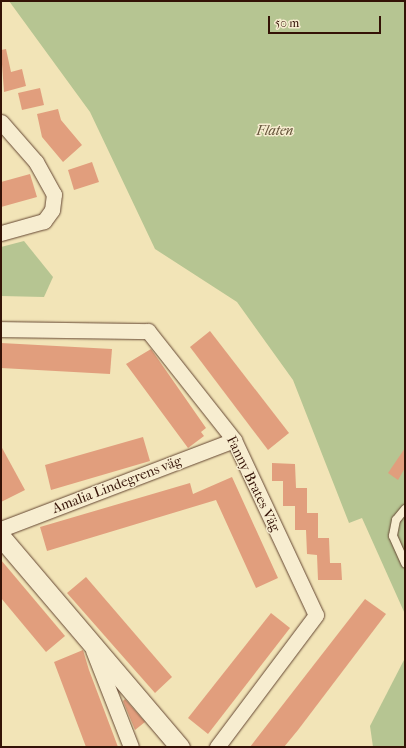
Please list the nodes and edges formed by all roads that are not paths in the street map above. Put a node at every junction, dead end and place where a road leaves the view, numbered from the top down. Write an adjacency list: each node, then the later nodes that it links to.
1 (1, 122): 2 (street)
2 (1, 233)
3 (1, 330): 4 (street, Fanny Brates Väg)
4 (234, 440): 6 (street, Amalia Lindegrens väg); 12 (street, Fanny Brates Väg)
5 (405, 509): 8 (lane)
6 (1, 529)
7 (1, 536): 9 (street)
8 (405, 563)
9 (90, 641): 10 (street); 11 (street)
10 (131, 747)
11 (180, 747)
12 (217, 747)

